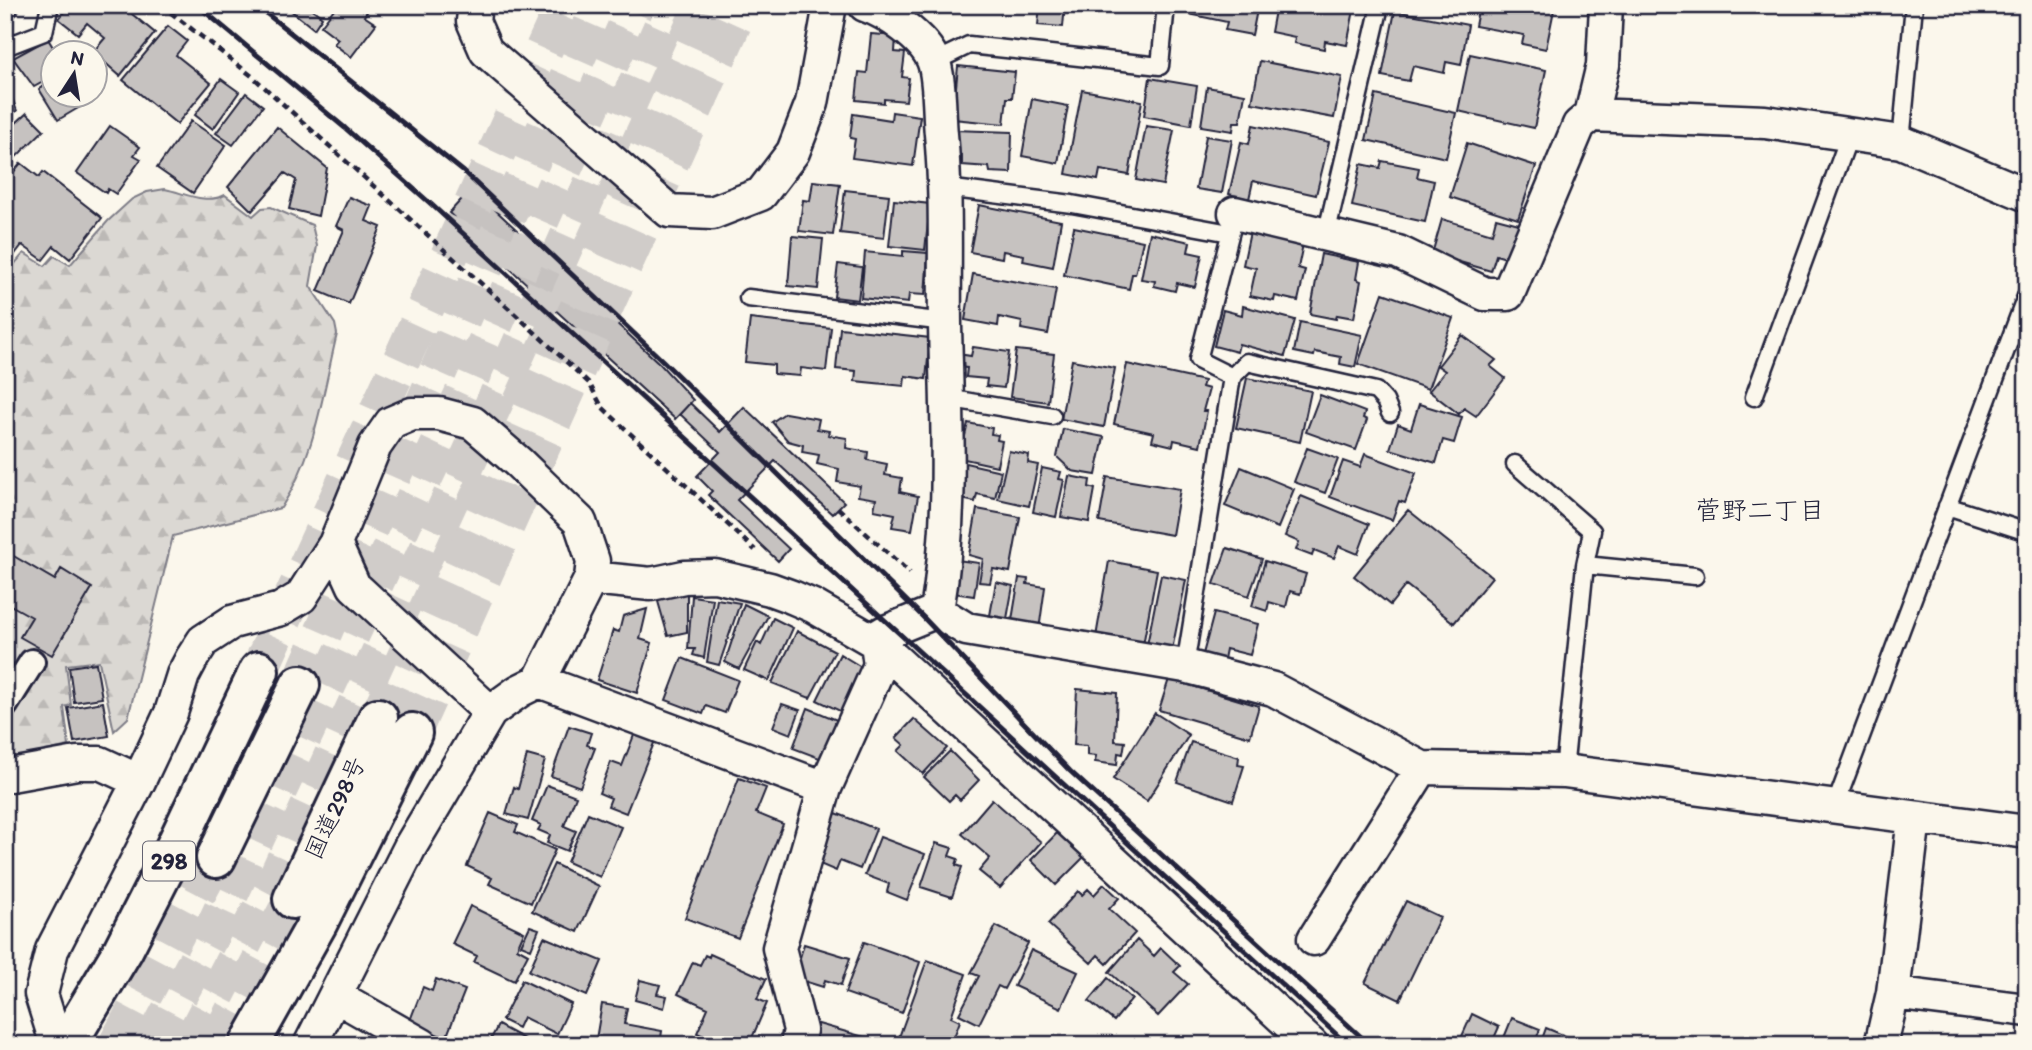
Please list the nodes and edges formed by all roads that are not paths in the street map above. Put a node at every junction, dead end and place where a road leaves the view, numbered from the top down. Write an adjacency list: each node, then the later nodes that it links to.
1 (50, 5): 9 (lane)
2 (475, 5): 3 (street)
3 (830, 5)
4 (865, 5): 10 (street)
5 (1166, 5): 10 (lane)
6 (1606, 5): 11 (street)
7 (1914, 5): 13 (lane)
8 (1380, 6): 17 (lane)
9 (5, 47)
10 (934, 62): 14 (street)
11 (1591, 115): 12 (street); 17 (street)
12 (1850, 134): 13 (street); 22 (lane)
13 (1900, 142): 15 (street)
14 (946, 188): 16 (lane); 20 (street)
15 (2027, 194)
16 (1233, 223): 17 (street); 21 (lane)
17 (1326, 235)
18 (2027, 294): 27 (lane)
19 (748, 298): 20 (lane)
20 (945, 322): 23 (street)
21 (1232, 377): 24 (lane); 36 (lane)
22 (1754, 397)
23 (947, 398): 25 (lane); 33 (street)
24 (1390, 413)
25 (1052, 416)
26 (1515, 464): 30 (lane)
27 (1947, 506): 28 (lane); 49 (lane)
28 (2027, 532)
29 (335, 544): 32 (street); 41 (street); 47 (street)
30 (1585, 565): 31 (lane); 45 (lane)
31 (1695, 576)
32 (591, 578): 34 (street); 38 (street)
33 (938, 605): 34 (street); 36 (street)
34 (877, 643): 48 (street); 64 (street)
35 (32, 662): 40 (street)
36 (1185, 666): 44 (street)
37 (259, 671): 59 (highway, 298)
38 (538, 681): 41 (street); 48 (street)
39 (300, 685): 52 (highway, 298)
40 (5, 705)
41 (491, 712): 56 (street)
42 (378, 718): 53 (highway, 国道298号)
43 (412, 733): 60 (highway)
44 (1422, 768): 45 (street); 54 (street)
45 (1564, 771): 49 (street)
46 (5, 776): 47 (street)
47 (139, 781): 58 (street)
48 (825, 788): 63 (street)
49 (1835, 806): 50 (street)
50 (1914, 818): 51 (street); 55 (street)
51 (2027, 832)
52 (216, 858)
53 (293, 899)
54 (1314, 939)
55 (1894, 993): 57 (street); 65 (street)
56 (336, 996): 61 (street); 62 (street)
57 (2027, 1010)
58 (57, 1045)
59 (66, 1045)
60 (249, 1045)
61 (310, 1045)
62 (422, 1045)
63 (797, 1045)
64 (1312, 1045)
65 (1881, 1045)

